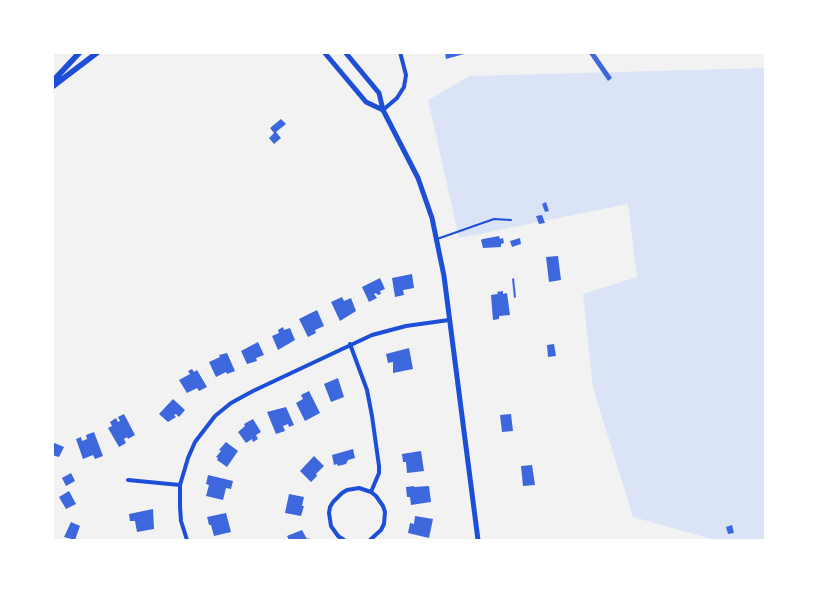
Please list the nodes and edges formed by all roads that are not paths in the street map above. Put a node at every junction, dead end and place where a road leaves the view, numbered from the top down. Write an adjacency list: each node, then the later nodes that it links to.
1 (80, 52): 6 (main road)
2 (98, 52): 7 (main road)
3 (324, 52): 8 (street)
4 (345, 52): 8 (street)
5 (400, 52): 8 (street)
6 (52, 82)
7 (52, 87)
8 (383, 110): 10 (street)
9 (511, 220): 10 (lane)
10 (437, 239): 11 (street)
11 (449, 320): 12 (street); 19 (street)
12 (350, 344): 14 (street); 15 (street)
13 (128, 480): 14 (street)
14 (180, 485): 16 (street)
15 (371, 492): 17 (street); 18 (street)
16 (187, 540)
17 (344, 540)
18 (370, 540)
19 (478, 540)

